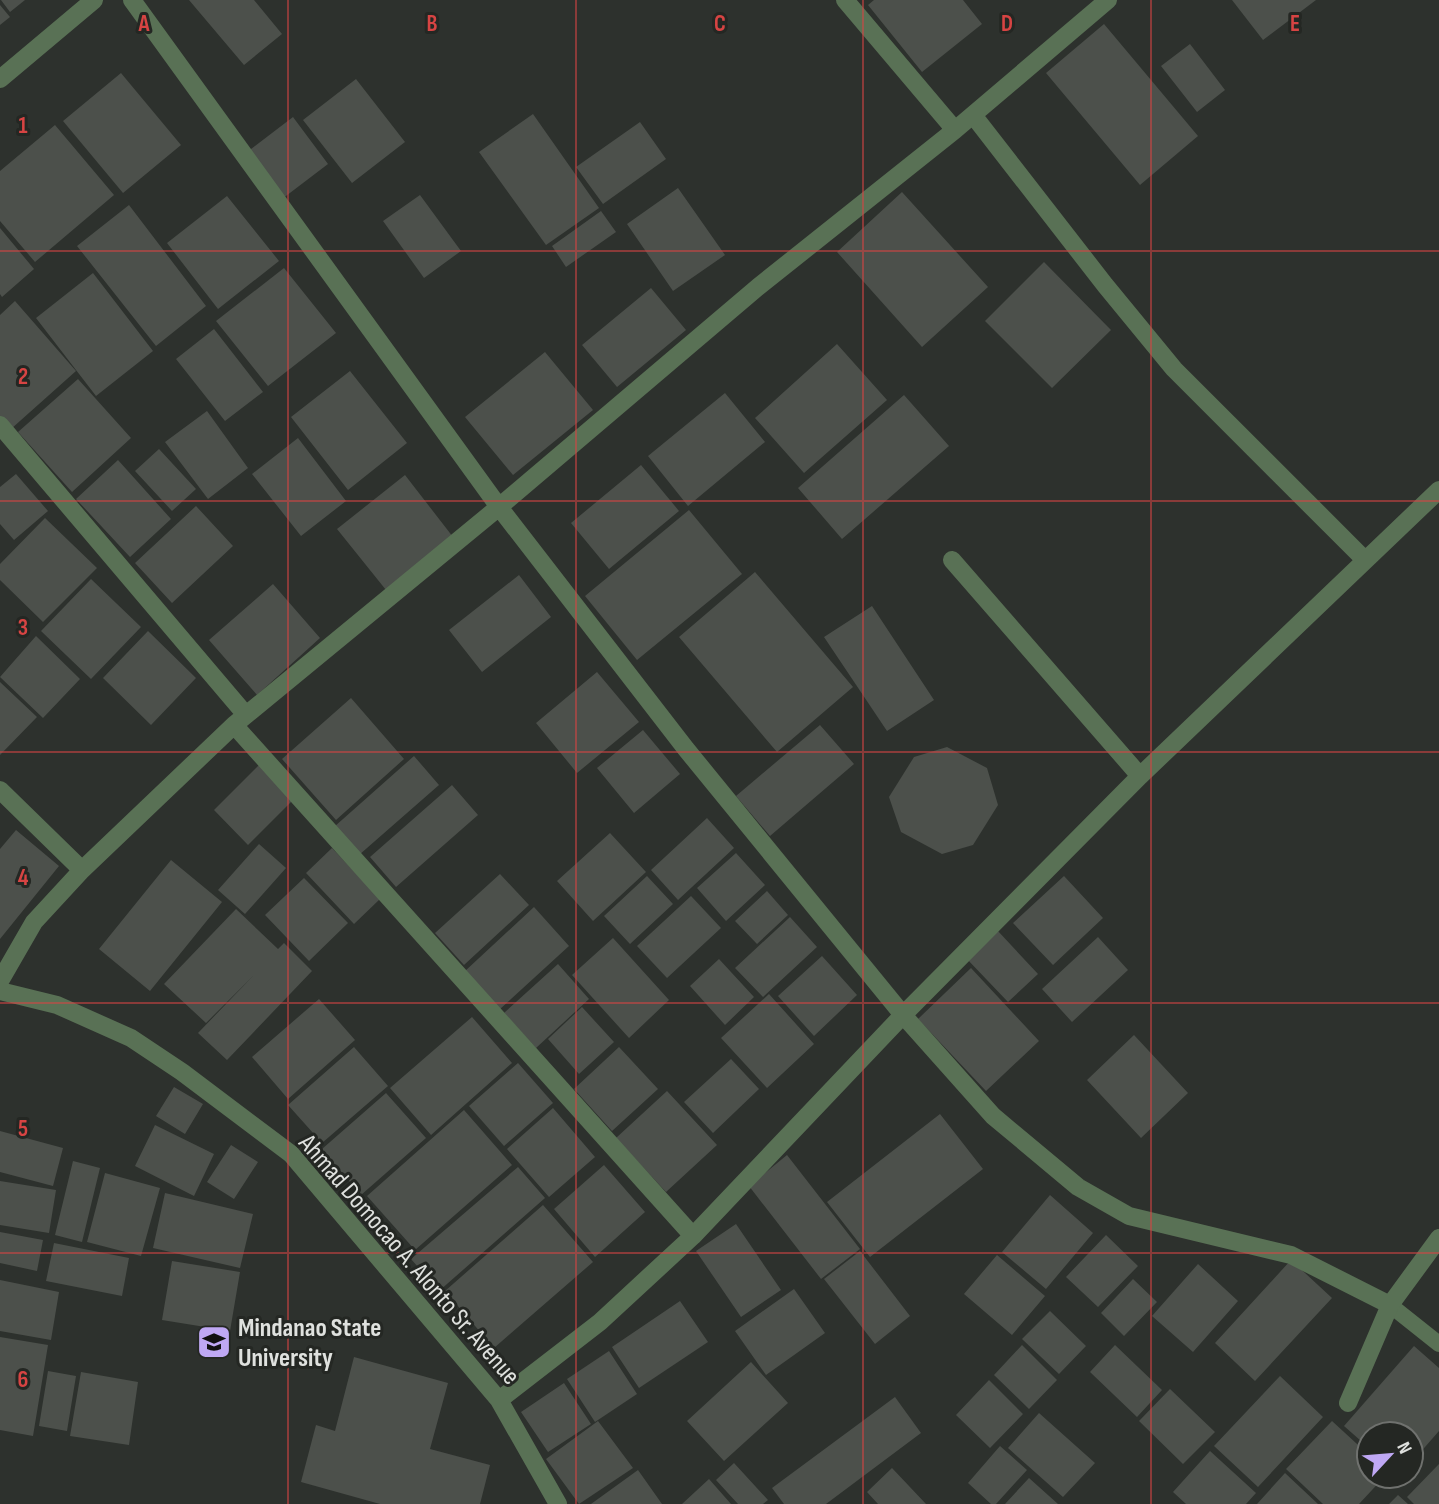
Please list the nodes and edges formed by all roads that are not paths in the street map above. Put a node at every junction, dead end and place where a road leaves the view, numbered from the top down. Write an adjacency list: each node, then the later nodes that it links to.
1 (94, 0): 5 (street)
2 (132, 0): 10 (street)
3 (845, 0): 7 (street)
4 (1108, 0): 6 (street)
5 (0, 79)
6 (973, 116): 7 (street); 11 (street)
7 (955, 130): 10 (street)
8 (0, 425): 13 (street)
9 (1439, 490): 11 (street)
10 (499, 507): 13 (street); 19 (street)
11 (1365, 560): 14 (street)
12 (952, 561): 14 (street)
13 (240, 720): 16 (street); 20 (street)
14 (1140, 776): 19 (street)
15 (0, 790): 16 (street)
16 (82, 870): 17 (street)
17 (0, 981)
18 (0, 991): 24 (street, Ahmad Domocao A. Alonto Sr. Avenue)
19 (903, 1015): 20 (street); 22 (street)
20 (693, 1236): 24 (street)
21 (1439, 1238): 22 (street)
22 (1390, 1306): 23 (lane); 25 (street)
23 (1439, 1344)
24 (499, 1400): 26 (street, Ahmad Domocao A. Alonto Sr. Avenue)
25 (1348, 1403)
26 (558, 1504)

